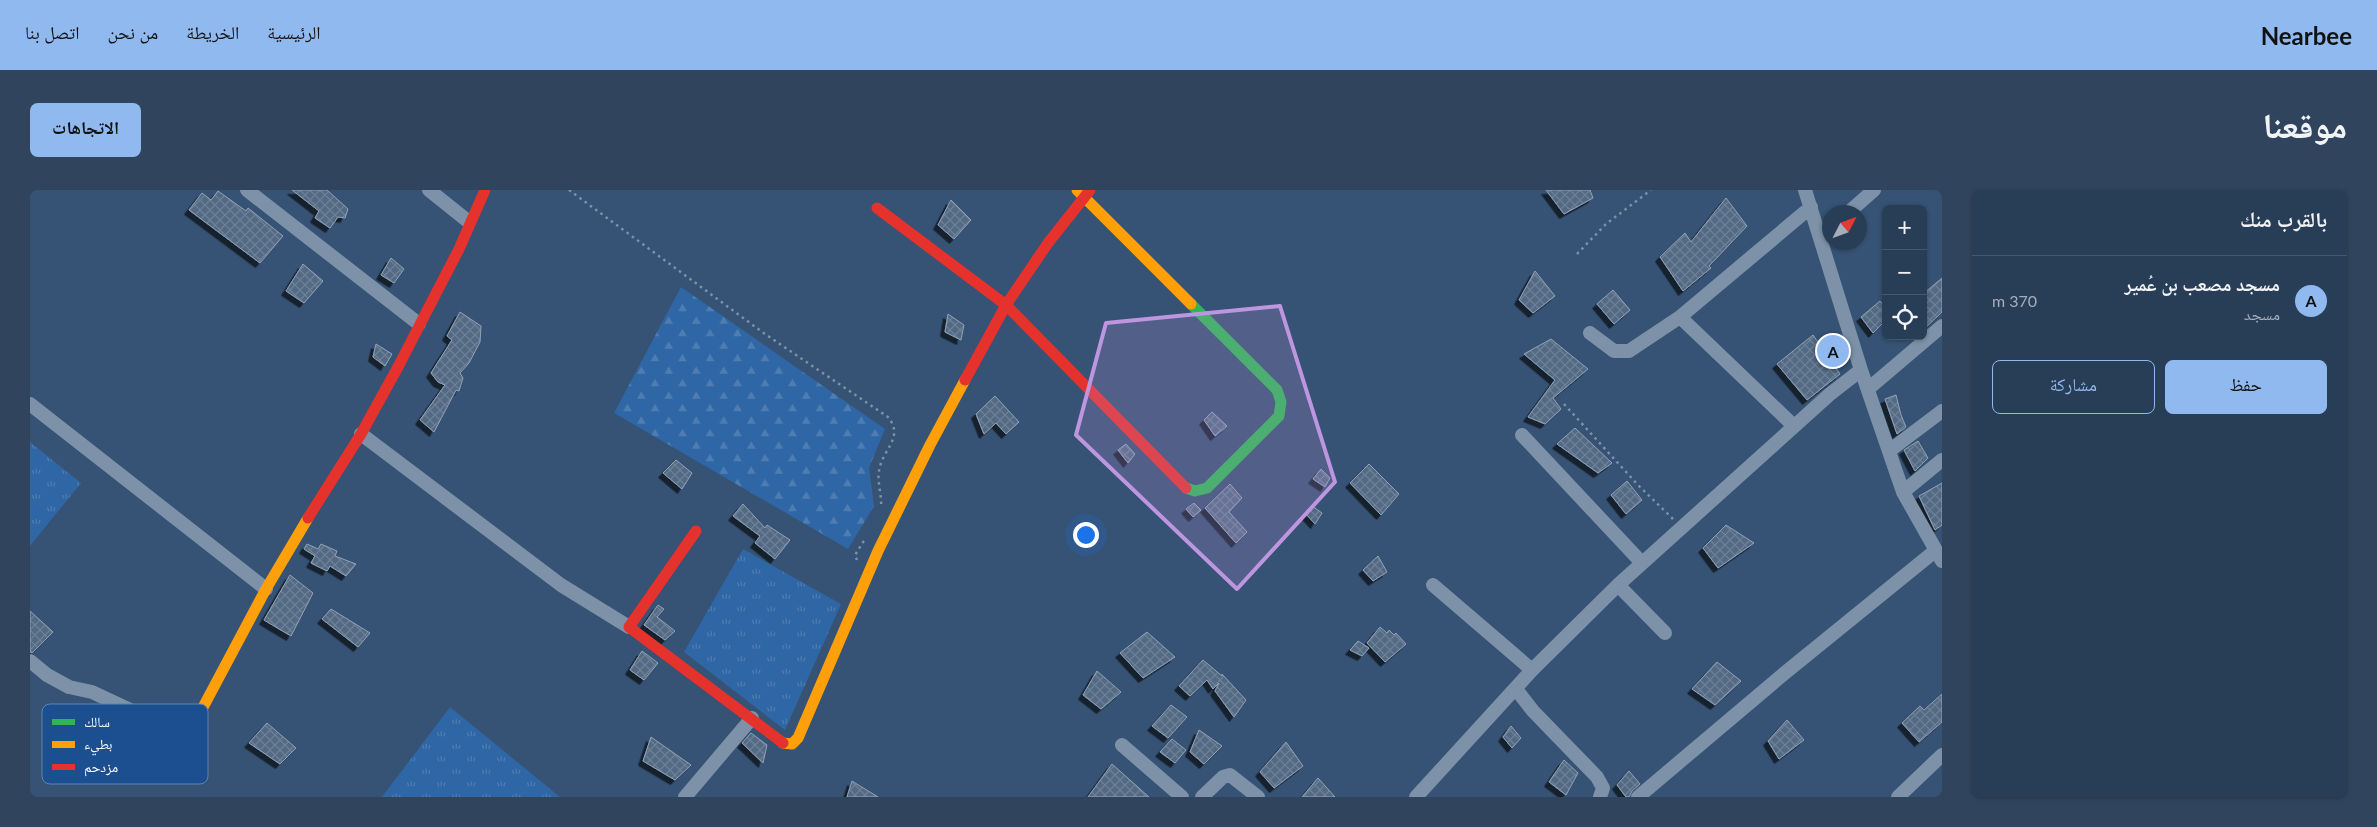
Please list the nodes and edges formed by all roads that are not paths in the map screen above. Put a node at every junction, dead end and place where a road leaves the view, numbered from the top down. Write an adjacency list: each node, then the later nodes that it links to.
1 (247, 190): 15 (street)
2 (429, 190): 10 (street)
3 (486, 190): 10 (street)
4 (1806, 190): 8 (street)
5 (1874, 190): 7 (street)
6 (1084, 192): 13 (street); 13 (street)
7 (1857, 205)
8 (1811, 207): 11 (street); 14 (street)
9 (877, 208): 13 (street)
10 (470, 222): 15 (street)
11 (1822, 226)
12 (1830, 250): 18 (street)
13 (1006, 305): 41 (street)
14 (1680, 317): 17 (street); 22 (street)
15 (420, 324): 23 (street)
16 (1942, 326): 19 (street)
17 (1590, 333)
18 (1861, 370): 19 (street); 22 (street)
19 (1868, 389): 25 (street)
20 (30, 404): 33 (street)
21 (1942, 411): 25 (street)
22 (1794, 426): 30 (street)
23 (361, 434): 33 (street); 34 (street)
24 (1522, 435): 30 (street)
25 (1889, 451): 27 (street)
26 (1942, 460): 27 (street)
27 (1903, 492): 29 (street)
28 (696, 531): 34 (street)
29 (1939, 556): 50 (street)
30 (1642, 563): 31 (street)
31 (1618, 585): 35 (street); 37 (street)
32 (1433, 586): 37 (street)
33 (266, 589): 40 (street)
34 (629, 627): 41 (street)
35 (1665, 633)
36 (30, 661): 39 (street)
37 (1532, 670): 38 (street)
38 (1516, 689): 48 (street); 49 (street)
39 (118, 704)
40 (205, 704)
41 (752, 718): 44 (street)
42 (1122, 745): 45 (street)
43 (1942, 755): 51 (street)
44 (685, 797)
45 (1182, 797)
46 (1202, 797): 47 (street)
47 (1258, 797)
48 (1416, 797)
49 (1600, 797)
50 (1638, 797)
51 (1898, 797)

